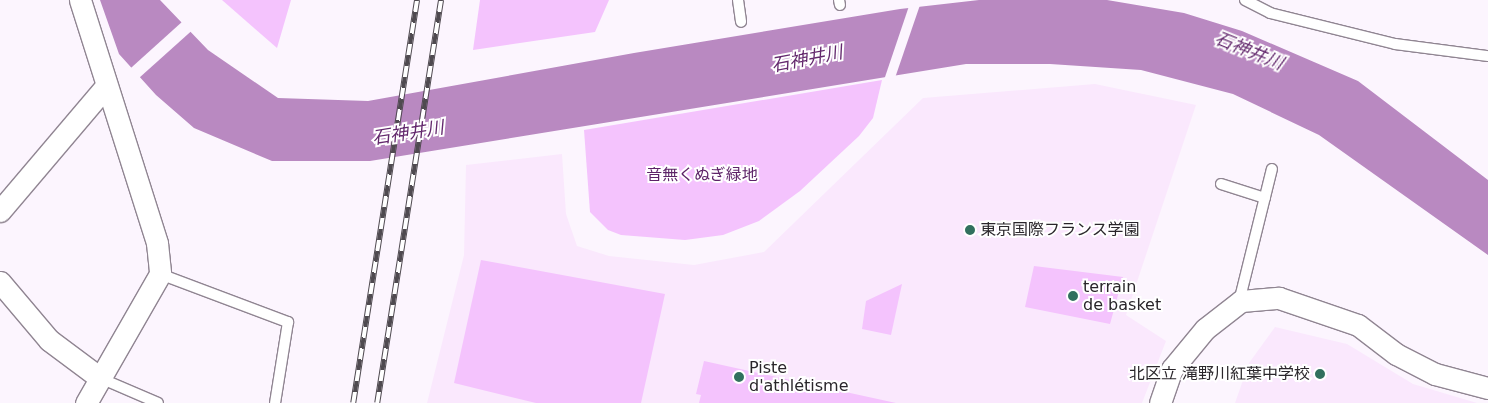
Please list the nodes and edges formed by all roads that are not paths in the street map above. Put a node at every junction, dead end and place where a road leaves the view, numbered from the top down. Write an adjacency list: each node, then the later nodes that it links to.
1 (80, 0): 6 (street)
2 (738, 0): 4 (lane)
3 (1245, 0): 5 (lane)
4 (741, 22)
5 (1488, 56)
6 (105, 88): 10 (street); 11 (street)
7 (1272, 169): 9 (lane)
8 (1221, 184): 9 (lane)
9 (1265, 198): 13 (lane)
10 (0, 211)
11 (160, 274): 14 (street); 18 (lane)
12 (0, 282): 14 (street)
13 (1239, 302): 15 (street); 19 (street)
14 (100, 378): 16 (street); 17 (lane)
15 (1488, 388)
16 (86, 403)
17 (158, 403)
18 (275, 403)
19 (1160, 403)

